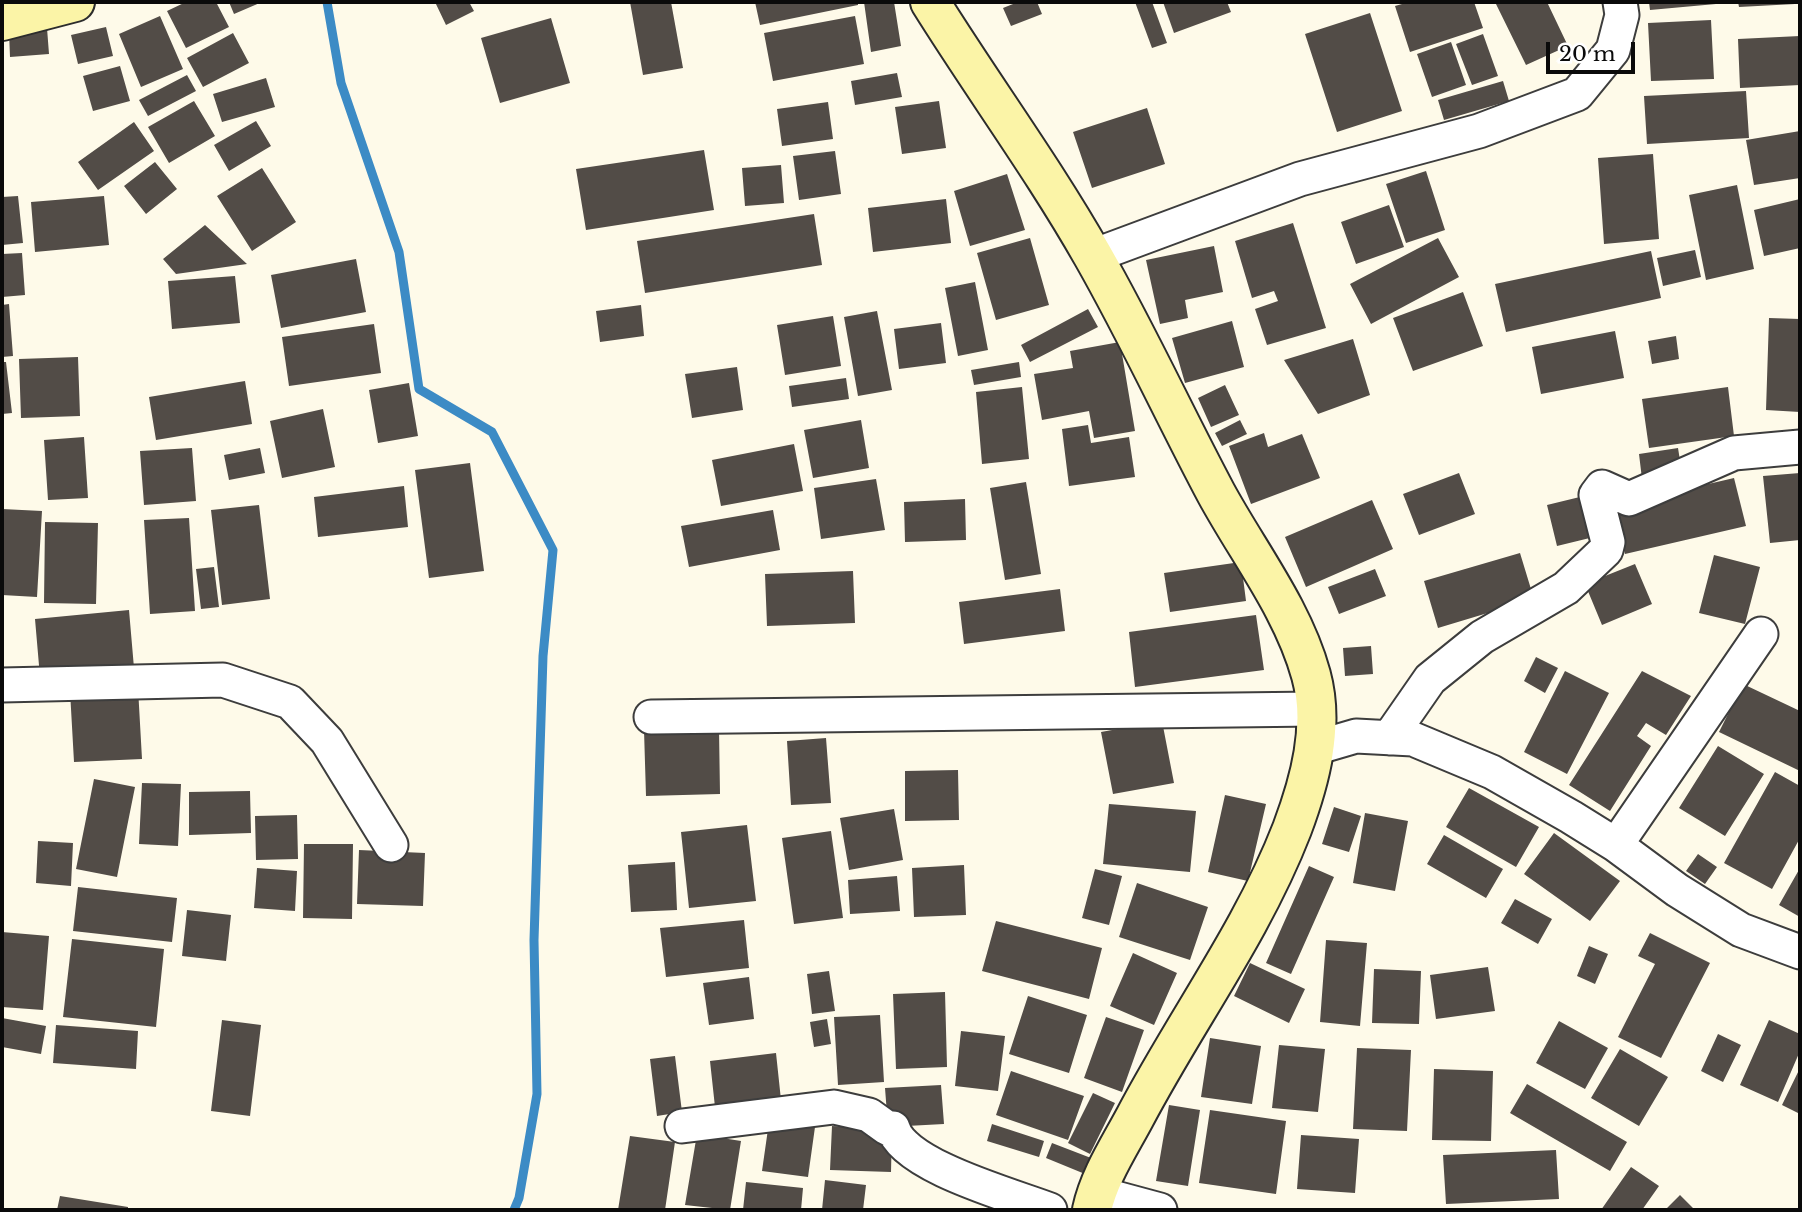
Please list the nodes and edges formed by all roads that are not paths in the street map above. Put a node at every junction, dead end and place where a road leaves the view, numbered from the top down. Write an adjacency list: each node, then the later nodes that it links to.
1 (75, 2): 4 (street)
2 (930, 2): 5 (street)
3 (1620, 2): 5 (street)
4 (2, 22)
5 (1093, 256): 9 (street)
6 (1800, 447): 11 (street)
7 (1761, 634): 14 (street)
8 (2, 685): 13 (street)
9 (1316, 709): 10 (street); 12 (street)
10 (651, 718)
11 (1389, 738): 12 (street); 14 (street)
12 (1315, 748): 17 (street)
13 (391, 845)
14 (1616, 845): 15 (street)
15 (1800, 952)
16 (682, 1126): 18 (street)
17 (1094, 1202): 19 (street)
18 (1050, 1210)
19 (1160, 1210)

